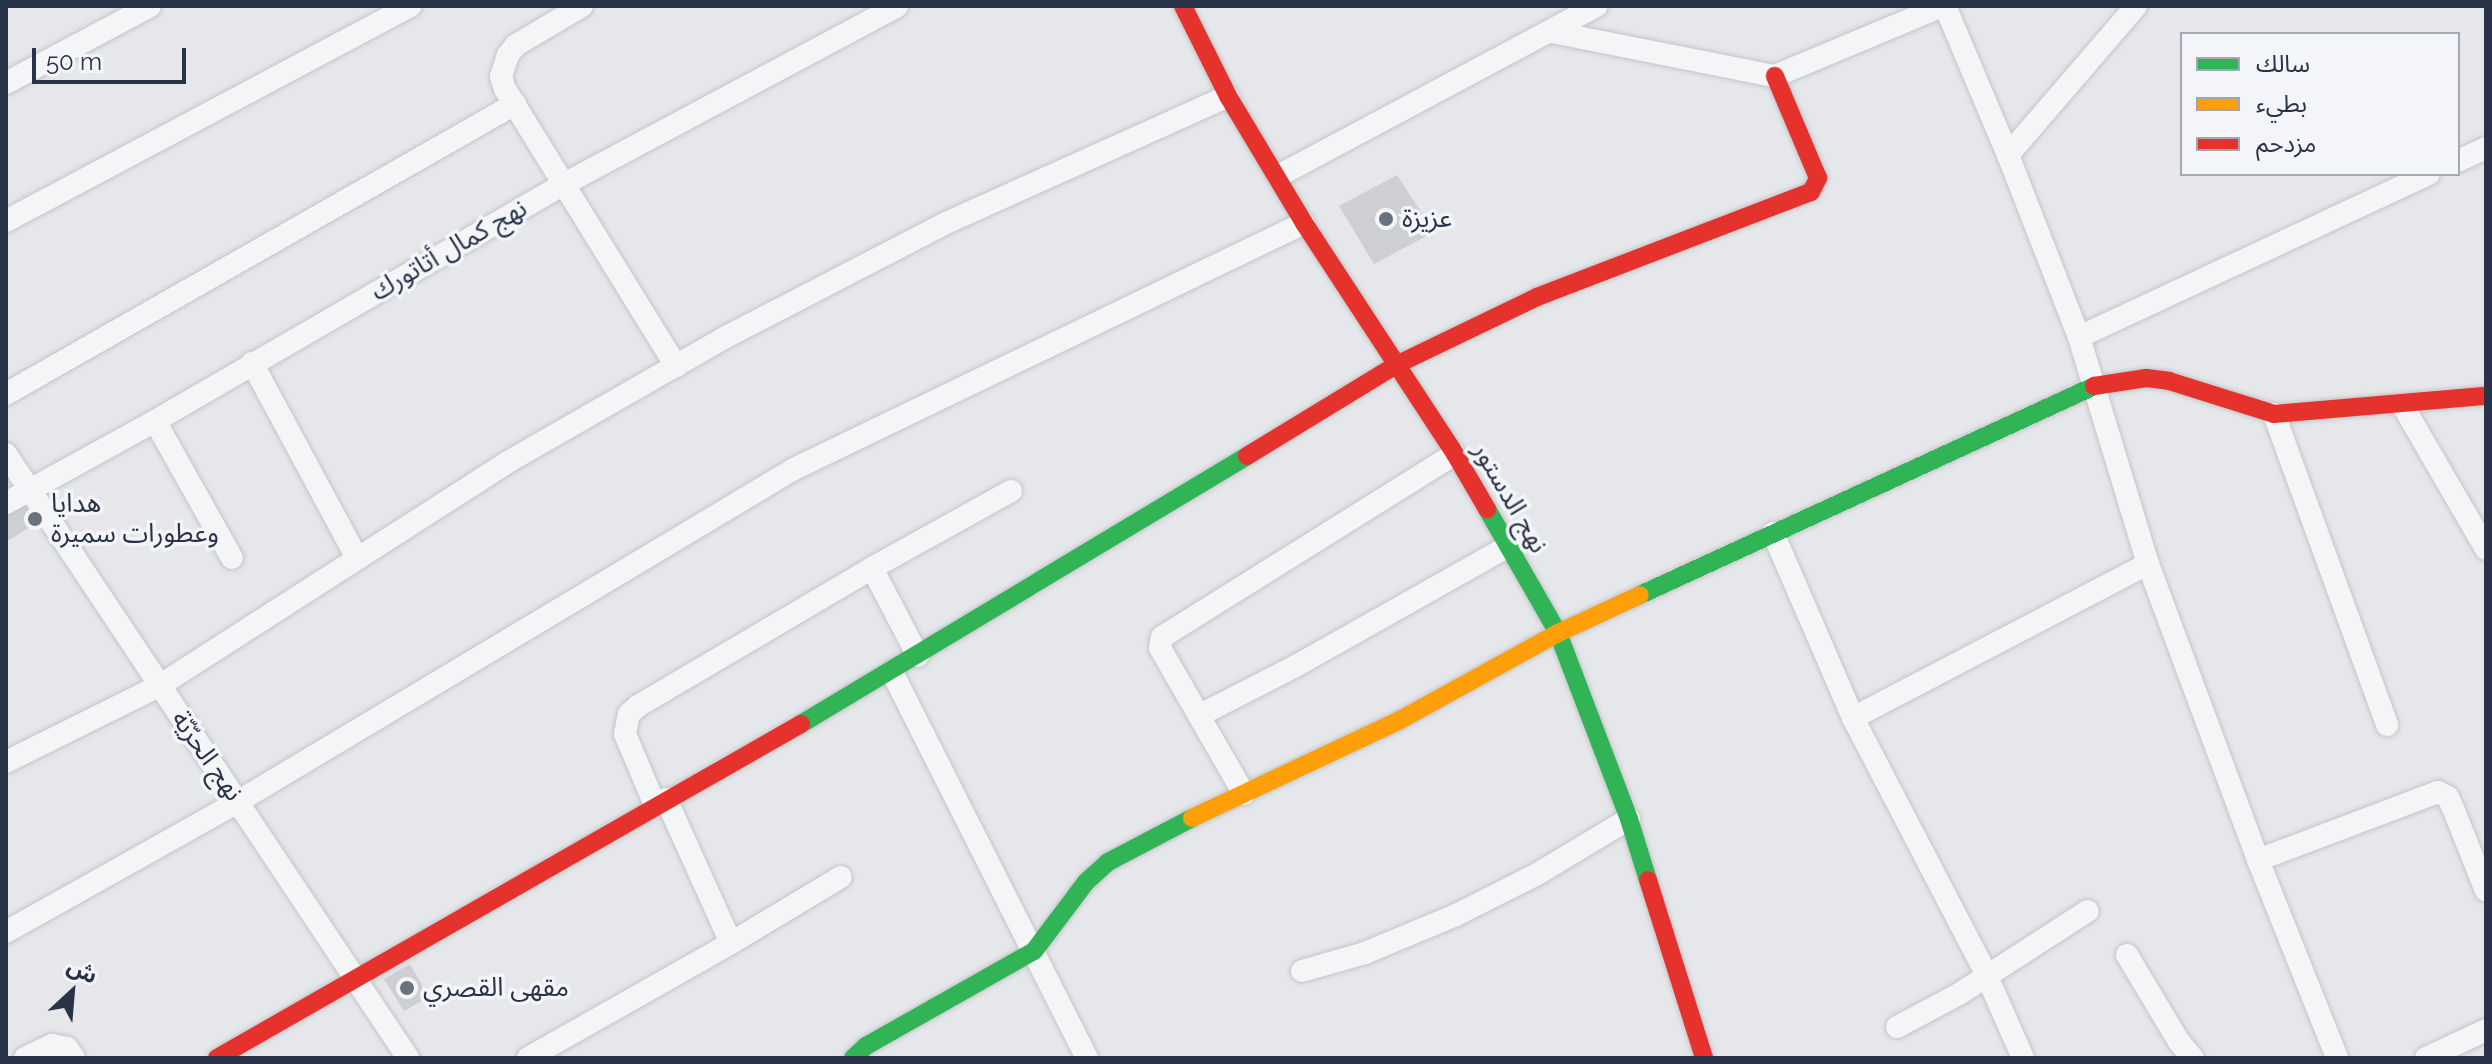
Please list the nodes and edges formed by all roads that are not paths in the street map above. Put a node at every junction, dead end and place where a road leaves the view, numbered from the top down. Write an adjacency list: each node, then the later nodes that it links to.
1 (150, 6): 11 (street)
2 (410, 6): 20 (street)
3 (582, 6): 13 (street)
4 (897, 6): 19 (street, نهج كمال أتاتورك)
5 (1596, 6): 9 (street)
6 (1944, 6): 10 (street); 15 (street)
7 (2136, 6): 15 (street)
8 (1191, 9): 12 (street, نهج الدستور)
9 (1552, 32): 10 (street); 17 (street)
10 (1775, 76): 24 (street)
11 (6, 83)
12 (1228, 96): 17 (street, نهج الدستور); 25 (street)
13 (515, 104): 19 (street); 27 (street)
14 (2486, 148): 16 (street)
15 (2008, 155): 22 (street)
16 (2460, 160)
17 (1278, 176): 21 (street, نهج الدستور)
18 (2425, 176): 22 (street)
19 (566, 183): 23 (street, نهج كمال أتاتورك); 25 (street)
20 (6, 221)
21 (1304, 223): 24 (street, نهج الدستور); 53 (street)
22 (2079, 337): 26 (street)
23 (252, 363): 31 (street, نهج كمال أتاتورك); 41 (street)
24 (1396, 365): 33 (street, نهج الدستور); 45 (street)
25 (676, 366): 41 (street)
26 (2094, 386): 30 (street); 37 (street); 42 (street)
27 (6, 394)
28 (2486, 396): 29 (street)
29 (2403, 406): 30 (street); 39 (street)
30 (2274, 414): 50 (street)
31 (155, 421): 34 (street, نهج كمال أتاتورك); 40 (street)
32 (6, 454): 34 (street, نهج الحرّيّة)
33 (1455, 454): 38 (street, نهج الدستور); 48 (street)
34 (31, 489): 36 (street, نهج كمال أتاتورك); 47 (street, نهج الحرّيّة)
35 (1011, 491): 43 (street)
36 (6, 503)
37 (1773, 533): 44 (street); 49 (street)
38 (1509, 546): 44 (street, نهج الدستور); 48 (street)
39 (2486, 549)
40 (232, 558)
41 (357, 558): 47 (street)
42 (2148, 564): 49 (street); 56 (street)
43 (872, 568): 45 (street); 54 (street)
44 (1558, 633): 52 (street); 55 (street, نهج الدستور)
45 (918, 656): 46 (street)
46 (892, 672): 54 (street); 62 (street)
47 (159, 686): 51 (street); 53 (street, نهج الحرّيّة)
48 (1200, 715): 52 (street)
49 (1853, 718): 65 (street)
50 (2387, 725)
51 (6, 762)
52 (1244, 794): 62 (street)
53 (239, 801): 60 (street); 66 (street, نهج الحرّيّة)
54 (661, 802): 61 (street); 66 (street)
55 (1629, 819): 64 (street); 76 (street, نهج الدستور)
56 (2258, 860): 58 (street); 79 (street)
57 (841, 877): 61 (street)
58 (2486, 891)
59 (2088, 911): 65 (street)
60 (6, 932)
61 (731, 943): 73 (street)
62 (1034, 951): 74 (street); 75 (street)
63 (2127, 955): 78 (street)
64 (1302, 971)
65 (1986, 974): 67 (street); 77 (street)
66 (358, 978): 71 (street); 72 (street, نهج الحرّيّة)
67 (1897, 1027)
68 (2486, 1030): 80 (street)
69 (25, 1058): 70 (street)
70 (74, 1058)
71 (217, 1058)
72 (408, 1058)
73 (528, 1058)
74 (853, 1058)
75 (1087, 1058)
76 (1704, 1058)
77 (2023, 1058)
78 (2193, 1058)
79 (2337, 1058)
80 (2426, 1058)

